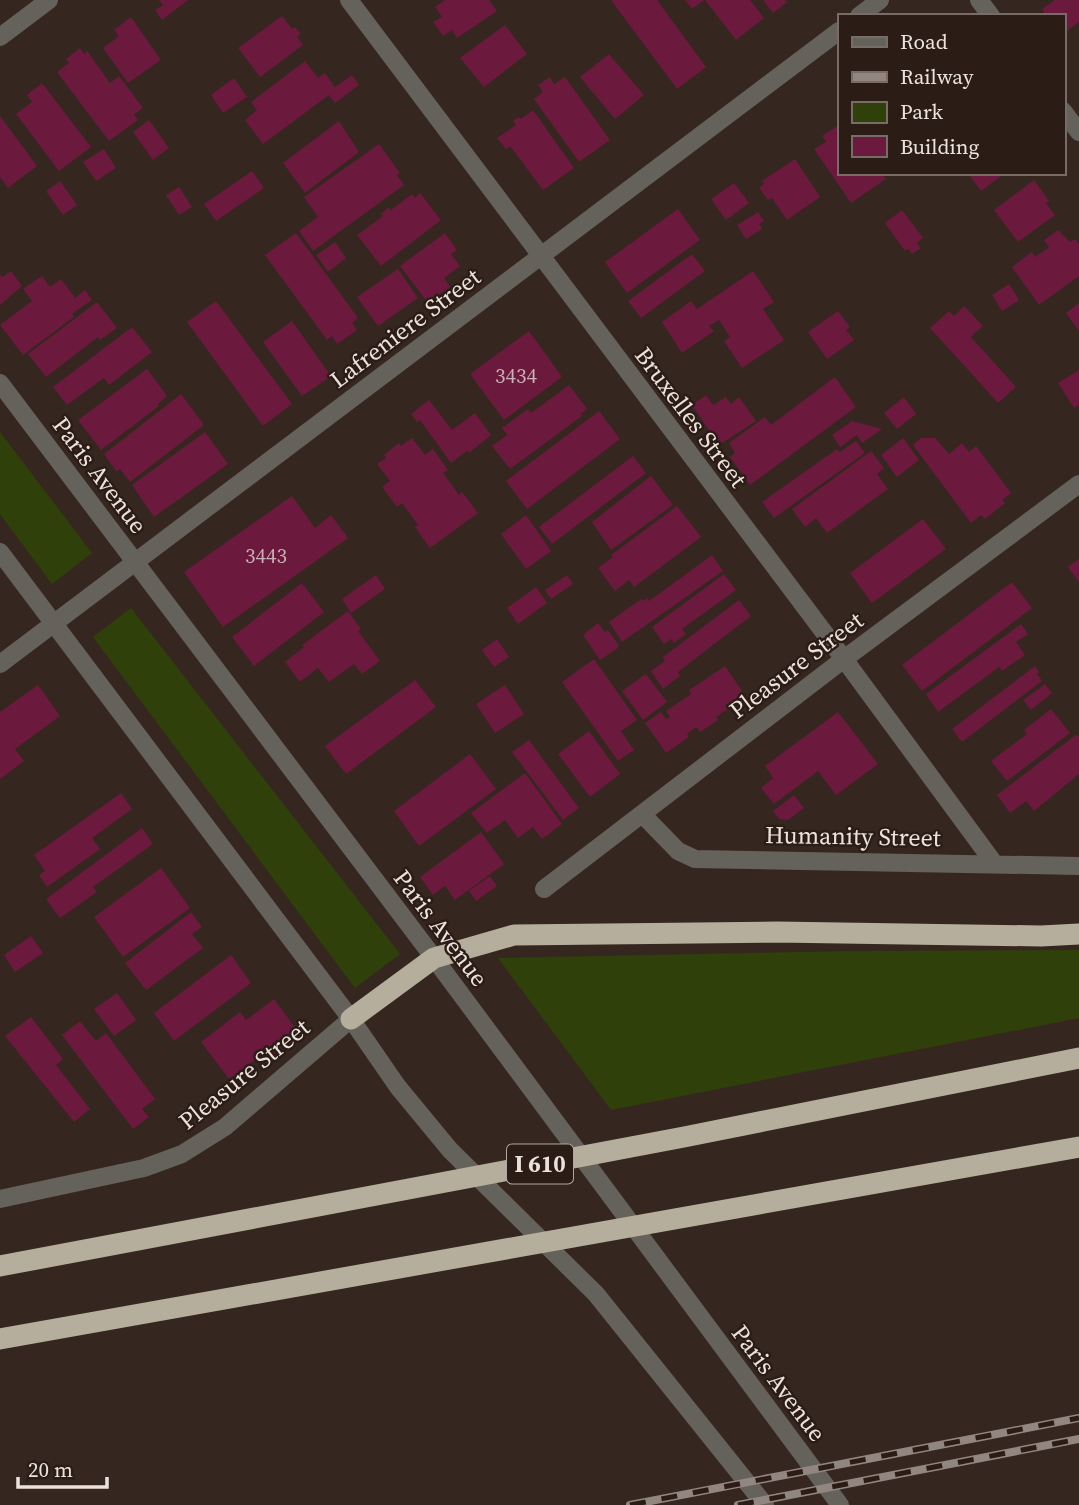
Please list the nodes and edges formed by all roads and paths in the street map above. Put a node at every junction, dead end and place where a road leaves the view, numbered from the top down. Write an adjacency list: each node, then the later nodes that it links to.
1 (49, 0): 6 (street)
2 (349, 0): 9 (street, Bruxelles Street)
3 (880, 0): 4 (street)
4 (862, 14)
5 (838, 32): 9 (street, Lafreniere Street)
6 (0, 37)
7 (1065, 114): 8 (street)
8 (1079, 132)
9 (540, 257): 13 (street, Lafreniere Street); 15 (street, Bruxelles Street)
10 (0, 383): 13 (street, Paris Avenue)
11 (1079, 484): 15 (street, Pleasure Street)
12 (0, 552): 14 (street)
13 (136, 563): 14 (street, Lafreniere Street); 22 (street, Paris Avenue)
14 (54, 624): 16 (street, Lafreniere Street); 23 (street)
15 (844, 659): 17 (street, Pleasure Street); 18 (street, Bruxelles Street)
16 (0, 664)
17 (642, 814): 18 (street, Humanity Street); 20 (street, Pleasure Street)
18 (993, 863): 19 (street, Humanity Street)
19 (1079, 866)
20 (544, 889)
21 (1079, 934): 22 (highway)
22 (434, 958): 23 (highway); 30 (street, Paris Avenue)
23 (351, 1019): 26 (street, Pleasure Street); 29 (street)
24 (1079, 1058): 27 (highway, I 610, bridge)
25 (1079, 1147): 28 (highway, bridge)
26 (0, 1199)
27 (0, 1266)
28 (0, 1339)
29 (765, 1505)
30 (840, 1505)

